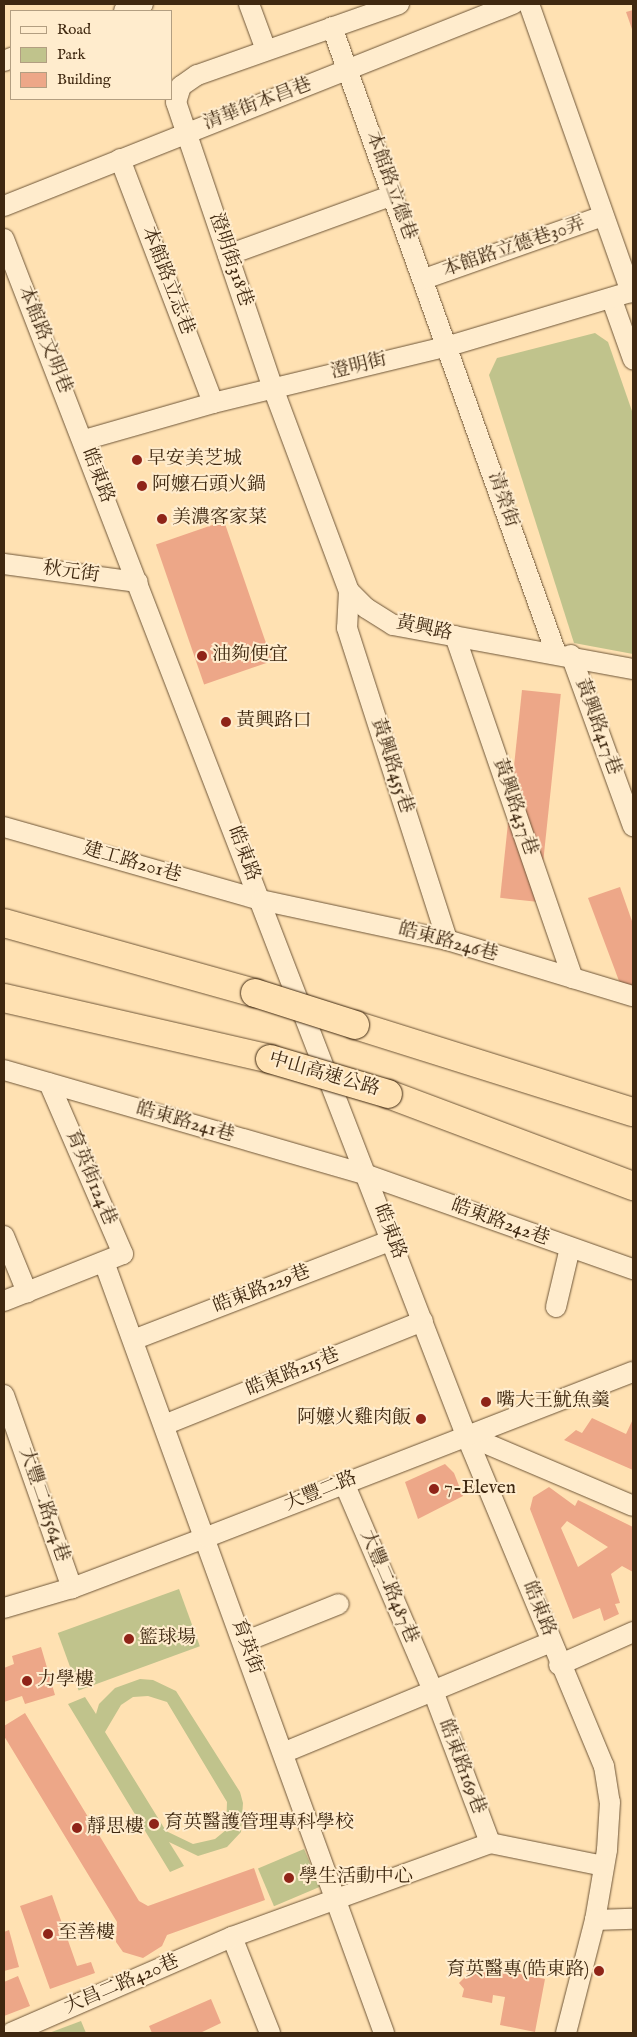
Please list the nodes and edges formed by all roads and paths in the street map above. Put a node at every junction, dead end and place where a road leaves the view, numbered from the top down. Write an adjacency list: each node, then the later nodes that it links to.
1 (249, 4): 6 (street)
2 (398, 4): 5 (street)
3 (513, 4): 7 (street, 清華街本昌巷)
4 (529, 4): 13 (street)
5 (332, 27): 6 (street); 7 (street, 本館路立德巷)
6 (266, 50): 8 (street)
7 (348, 70): 9 (street, 清華街本昌巷); 11 (street, 本館路立德巷)
8 (174, 96): 9 (street)
9 (187, 133): 10 (street, 清華街本昌巷); 15 (street, 澄明街318巷)
10 (120, 159): 12 (street, 清華街本昌巷); 22 (street, 本館路立志巷)
11 (394, 195): 15 (street); 16 (street, 本館路立德巷)
12 (4, 206)
13 (603, 216): 16 (street, 本館路立德巷30弄); 17 (street)
14 (4, 239): 23 (street, 本館路文明巷)
15 (228, 256): 21 (street, 澄明街318巷)
16 (424, 279): 19 (street, 本館路立德巷)
17 (632, 292): 18 (street, 澄明街)
18 (612, 300): 19 (street, 澄明街); 20 (street)
19 (448, 346): 21 (street, 澄明街); 28 (street, 清榮街)
20 (633, 359)
21 (273, 388): 22 (street, 澄明街); 26 (street, 黃興路)
22 (213, 403): 23 (street, 澄明街)
23 (84, 440): 25 (street, 皓東路)
24 (4, 564): 25 (street, 秋元街)
25 (138, 582): 32 (street, 皓東路)
26 (349, 590): 27 (street, 黃興路); 34 (street, 黃興路455巷)
27 (455, 636): 28 (street, 黃興路); 35 (street, 黃興路437巷)
28 (564, 654): 29 (street, 黃興路); 31 (street, 黃興路417巷)
29 (633, 668)
30 (4, 826): 32 (street, 建工路201巷)
31 (633, 826)
32 (260, 900): 34 (street, 皓東路246巷); 41 (street, 皓東路)
33 (4, 923): 40 (highway, bridge)
34 (447, 940): 35 (street, 皓東路246巷)
35 (573, 978): 36 (street, 皓東路246巷)
36 (633, 996)
37 (4, 998): 42 (highway, 中山高速公路, bridge)
38 (4, 1070): 39 (street, 皓東路241巷)
39 (48, 1083): 41 (street, 皓東路241巷); 46 (street, 育英街124巷)
40 (633, 1112)
41 (367, 1175): 44 (street, 皓東路); 45 (street, 皓東路242巷)
42 (633, 1186)
43 (4, 1236): 48 (street)
44 (392, 1240): 51 (street, 皓東路); 52 (street, 皓東路229巷)
45 (570, 1248): 47 (street, 皓東路242巷); 50 (street)
46 (104, 1262): 48 (street); 52 (street, 育英街)
47 (633, 1269)
48 (27, 1292): 49 (street)
49 (4, 1301)
50 (556, 1307)
51 (423, 1321): 55 (street, 皓東路215巷); 56 (street, 皓東路)
52 (133, 1340): 55 (street, 育英街)
53 (633, 1372): 56 (street, 大豐二路)
54 (4, 1395): 60 (street, 大豐二路564巷)
55 (164, 1425): 59 (street, 育英街)
56 (466, 1435): 57 (street, 大豐二路); 58 (street); 65 (street, 皓東路)
57 (344, 1483): 59 (street, 大豐二路); 67 (street, 大豐二路487巷)
58 (633, 1506)
59 (207, 1537): 60 (street, 大豐二路); 64 (street, 育英街)
60 (72, 1588): 62 (street, 大豐二路)
61 (339, 1604): 64 (street)
62 (4, 1608)
63 (633, 1632): 66 (street)
64 (244, 1642): 68 (street, 育英街)
65 (552, 1642): 66 (street, 皓東路); 67 (street)
66 (559, 1665): 70 (street, 皓東路)
67 (433, 1691): 68 (street); 69 (street, 皓東路169巷)
68 (284, 1753): 71 (street, 育英街)
69 (490, 1843): 70 (street); 71 (street, 大昌二路420巷)
70 (604, 1866): 73 (street, 皓東路)
71 (336, 1900): 74 (street, 大昌二路420巷); 77 (street, 育英街)
72 (633, 1919): 73 (street)
73 (595, 1920): 78 (street, 皓東路)
74 (232, 1937): 75 (street, 大昌二路420巷); 76 (street)
75 (11, 2033)
76 (270, 2033)
77 (385, 2033)
78 (566, 2033)

